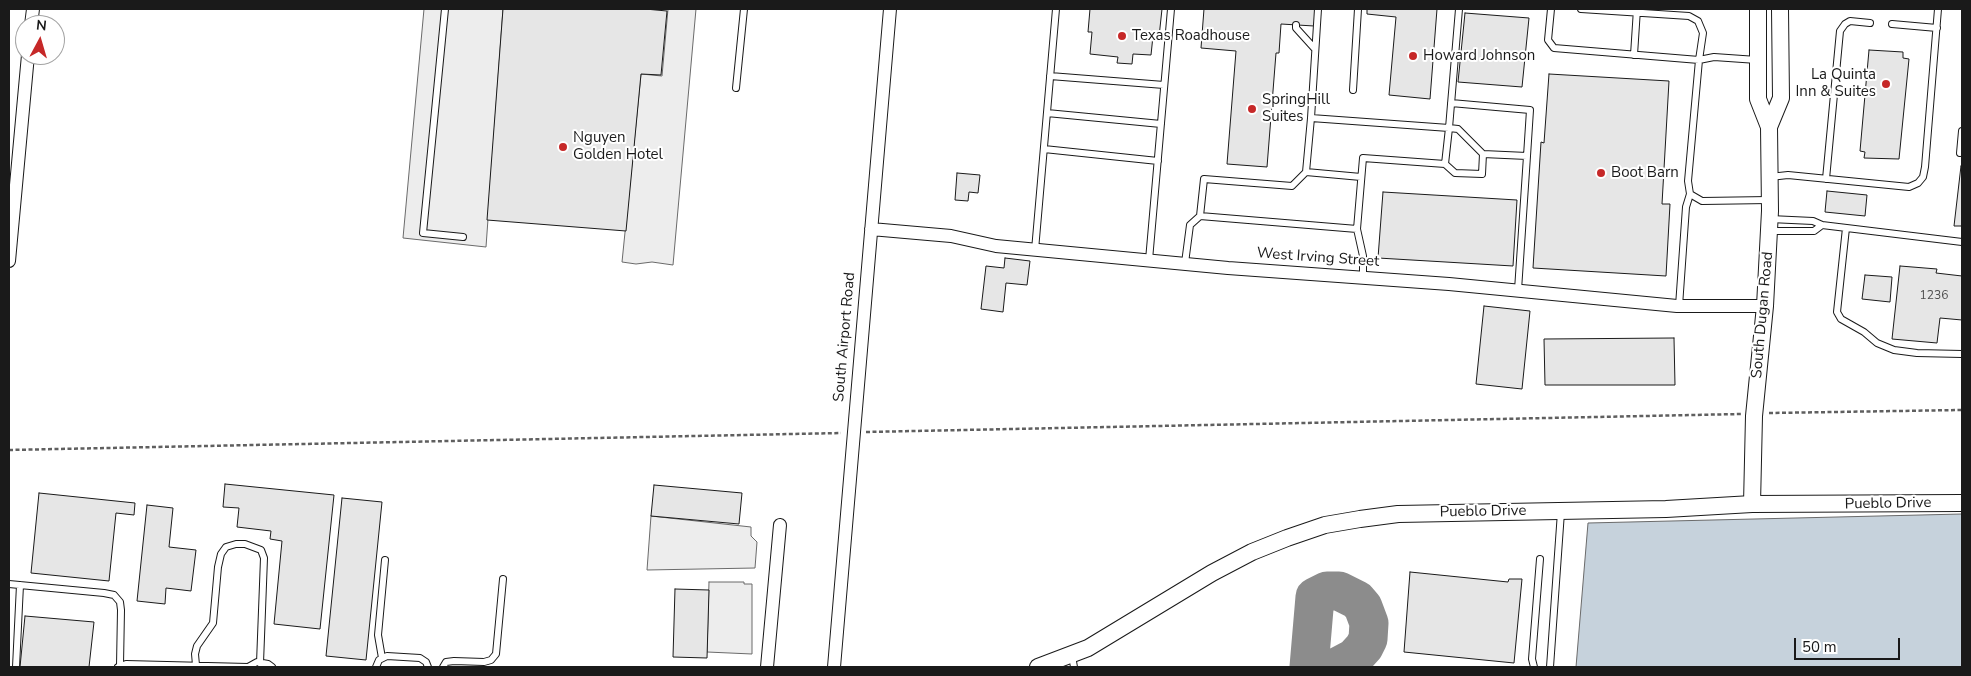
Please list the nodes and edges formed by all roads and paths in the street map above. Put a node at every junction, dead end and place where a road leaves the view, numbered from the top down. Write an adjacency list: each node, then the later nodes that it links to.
1 (445, 9): 57 (lane)
2 (744, 9): 30 (lane)
3 (890, 9): 55 (street, South Airport Road)
4 (1056, 9): 28 (lane)
5 (1171, 9): 29 (lane)
6 (1318, 9): 22 (lane)
7 (1358, 9): 31 (lane)
8 (1459, 9): 32 (lane)
9 (1551, 9): 23 (lane)
10 (1581, 9): 16 (lane)
11 (1752, 9): 21 (street)
12 (1758, 9): 21 (street, South Dugan Road)
13 (1780, 9): 24 (street, South Dugan Road)
14 (1794, 9): 24 (street)
15 (1938, 9): 20 (lane)
16 (1637, 11): 23 (lane); 25 (lane)
17 (1870, 23): 48 (lane)
18 (1892, 24): 20 (lane)
19 (1296, 25): 22 (lane)
20 (1937, 28): 48 (lane)
21 (1758, 32): 26 (street, South Dugan Road)
22 (1315, 48): 34 (lane)
23 (1634, 54): 25 (lane)
24 (1780, 54): 36 (street, South Dugan Road)
25 (1699, 60): 26 (lane); 49 (lane)
26 (1758, 60): 36 (street, South Dugan Road)
27 (27, 65): 61 (street)
28 (1050, 76): 29 (lane); 33 (lane)
29 (1164, 85): 35 (lane)
30 (736, 88)
31 (1353, 90)
32 (1452, 100): 37 (lane); 42 (lane)
33 (1047, 113): 35 (lane); 39 (lane)
34 (1311, 118): 37 (lane); 45 (lane)
35 (1161, 124): 43 (lane)
36 (1769, 127): 47 (street, South Dugan Road)
37 (1449, 128): 41 (lane); 44 (lane)
38 (1962, 131): 40 (lane)
39 (1044, 149): 43 (lane); 59 (lane)
40 (1960, 153)
41 (1483, 154): 42 (lane); 44 (lane)
42 (1527, 156): 64 (lane)
43 (1158, 161): 60 (lane)
44 (1445, 164): 46 (lane)
45 (1306, 172): 46 (lane); 51 (lane)
46 (1361, 177): 56 (lane)
47 (1770, 177): 48 (lane); 50 (street, South Dugan Road)
48 (1826, 179)
49 (1690, 194): 50 (lane); 65 (lane)
50 (1770, 200): 52 (street, South Dugan Road)
51 (1200, 216): 56 (lane); 62 (lane)
52 (1769, 225): 53 (lane); 53 (lane); 66 (street, South Dugan Road)
53 (1822, 225): 54 (lane)
54 (1846, 228): 58 (lane); 67 (lane)
55 (871, 229): 59 (street, West Irving Street); 70 (street, South Airport Road)
56 (1357, 229): 63 (lane)
57 (463, 237)
58 (1962, 242)
59 (1035, 250): 60 (street, West Irving Street)
60 (1149, 260): 62 (street, West Irving Street)
61 (9, 261)
62 (1185, 263): 63 (street, West Irving Street)
63 (1363, 278): 64 (street, West Irving Street)
64 (1518, 290): 65 (street, West Irving Street)
65 (1679, 306): 66 (street, West Irving Street)
66 (1765, 306): 69 (street, South Dugan Road)
67 (1962, 354)
68 (1962, 410): 69 (path)
69 (1754, 414): 70 (path); 73 (street, South Dugan Road)
70 (854, 432): 71 (path); 94 (street, South Airport Road)
71 (9, 450)
72 (1962, 503): 73 (street, Pueblo Drive)
73 (1752, 504): 74 (street, Pueblo Drive)
74 (1561, 510): 82 (street, Pueblo Drive); 97 (lane)
75 (780, 526): 93 (street)
76 (1540, 559): 96 (lane)
77 (385, 560): 81 (lane)
78 (504, 579): 92 (lane)
79 (9, 584): 80 (lane)
80 (20, 585): 85 (lane); 87 (lane)
81 (382, 658): 90 (lane); 91 (lane)
82 (1073, 661): 95 (street, Pueblo Drive)
83 (260, 663): 84 (lane); 88 (lane); 89 (lane)
84 (196, 665): 86 (lane); 88 (lane)
85 (119, 666): 86 (lane)
86 (151, 666)
87 (16, 667)
88 (248, 667)
89 (272, 667)
90 (376, 667)
91 (428, 667)
92 (443, 667)
93 (768, 667)
94 (834, 667)
95 (1038, 667)
96 (1534, 667)
97 (1550, 667)

